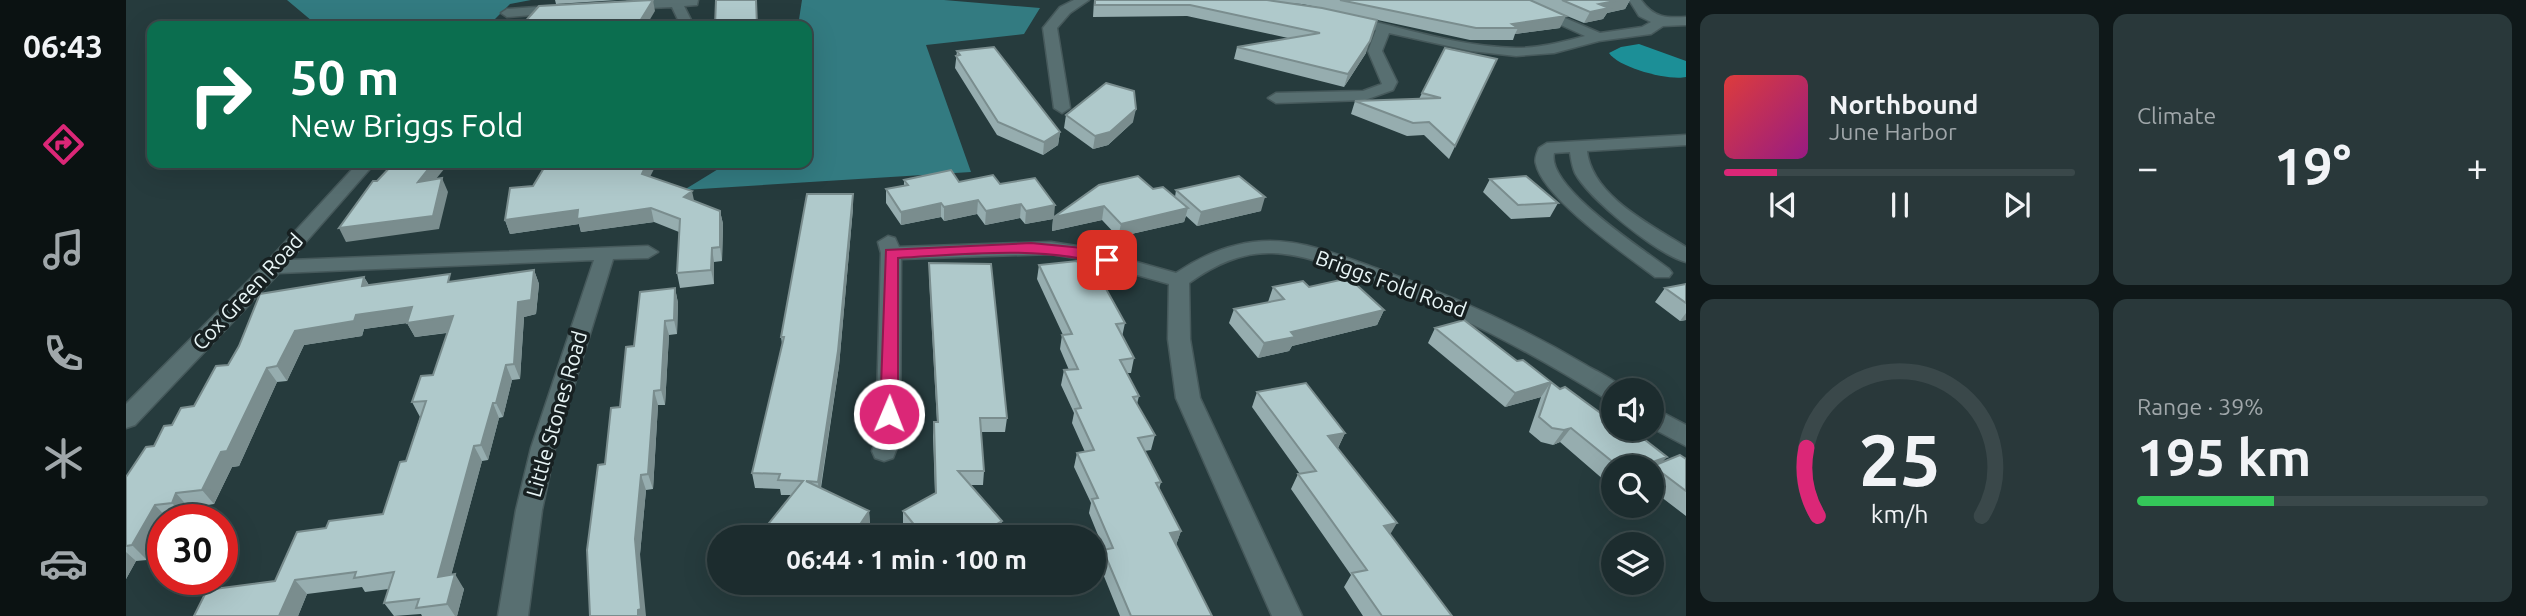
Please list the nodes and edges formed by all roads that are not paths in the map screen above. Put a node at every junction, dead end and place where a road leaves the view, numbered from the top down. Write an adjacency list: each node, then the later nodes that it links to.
1 (518, 0): 9 (street)
2 (1083, 0): 18 (street)
3 (1512, 0): 16 (street)
4 (1635, 0): 14 (street)
5 (676, 2): 6 (street); 7 (street); 12 (street)
6 (693, 2)
7 (611, 6)
8 (572, 9): 9 (street)
9 (507, 13): 11 (street)
10 (1332, 16): 15 (street)
11 (499, 21)
12 (685, 21)
13 (1686, 21): 14 (street)
14 (1660, 22): 16 (street)
15 (1384, 27): 16 (street); 17 (street)
16 (1598, 37)
17 (1276, 99)
18 (1062, 107)
19 (1686, 140): 20 (street)
20 (1578, 148): 24 (street); 26 (street)
21 (362, 168): 25 (street, Cox Green Road)
22 (648, 252): 23 (street)
23 (605, 255): 25 (street); 33 (street, Little Stones Road)
24 (1686, 256)
25 (273, 267): 29 (street, Cox Green Road)
26 (1662, 273)
27 (1178, 280): 28 (street, Briggs Fold Road); 32 (street); 34 (street)
28 (1601, 385)
29 (126, 419)
30 (1664, 423): 31 (street)
31 (1686, 437)
32 (884, 451)
33 (513, 616)
34 (1287, 616)

